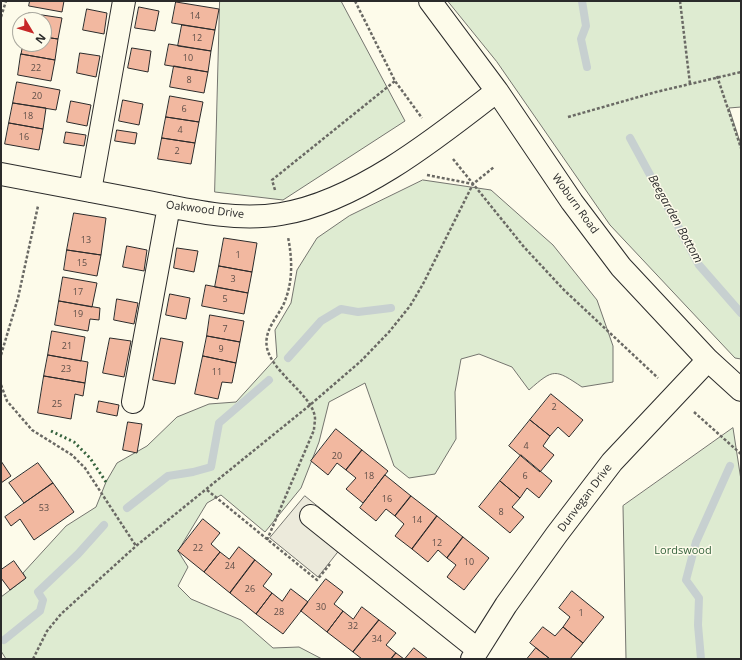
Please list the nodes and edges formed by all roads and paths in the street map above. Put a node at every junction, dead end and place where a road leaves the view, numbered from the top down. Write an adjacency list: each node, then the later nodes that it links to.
1 (6, 1): 6 (path)
2 (124, 1): 21 (street)
3 (355, 1): 9 (path)
4 (430, 1): 11 (street, Woburn Road)
5 (680, 1): 10 (path)
6 (1, 17)
7 (741, 72): 8 (path)
8 (717, 76): 10 (path); 14 (path)
9 (395, 81): 13 (path); 23 (path)
10 (690, 84): 12 (path)
11 (497, 90): 17 (street, Oakwood Drive); 25 (street, Woburn Road)
12 (568, 117)
13 (422, 119)
14 (741, 148)
15 (453, 159): 20 (path)
16 (494, 167): 20 (path)
17 (389, 168): 20 (path); 23 (street, Oakwood Drive)
18 (1, 174): 19 (street, Oakwood Drive)
19 (42, 182): 21 (street, Oakwood Drive); 24 (path)
20 (473, 184): 28 (path); 30 (path)
21 (90, 191): 22 (street, Oakwood Drive)
22 (169, 206): 23 (street, Oakwood Drive); 29 (street)
23 (283, 214): 30 (path)
24 (1, 355)
25 (708, 360): 27 (street, Woburn Road); 28 (street, Dunvegan Drive)
26 (1, 386): 36 (path)
27 (741, 390)
28 (675, 394): 31 (path); 37 (street, Dunvegan Drive)
29 (133, 402)
30 (310, 405): 32 (path); 34 (path)
31 (741, 454)
32 (207, 490): 34 (path); 36 (path)
33 (311, 516): 35 (street, Dunvegan Drive)
34 (267, 540): 35 (path)
35 (346, 545): 37 (street, Dunvegan Drive)
36 (136, 546): 38 (path)
37 (475, 654)
38 (33, 659)

